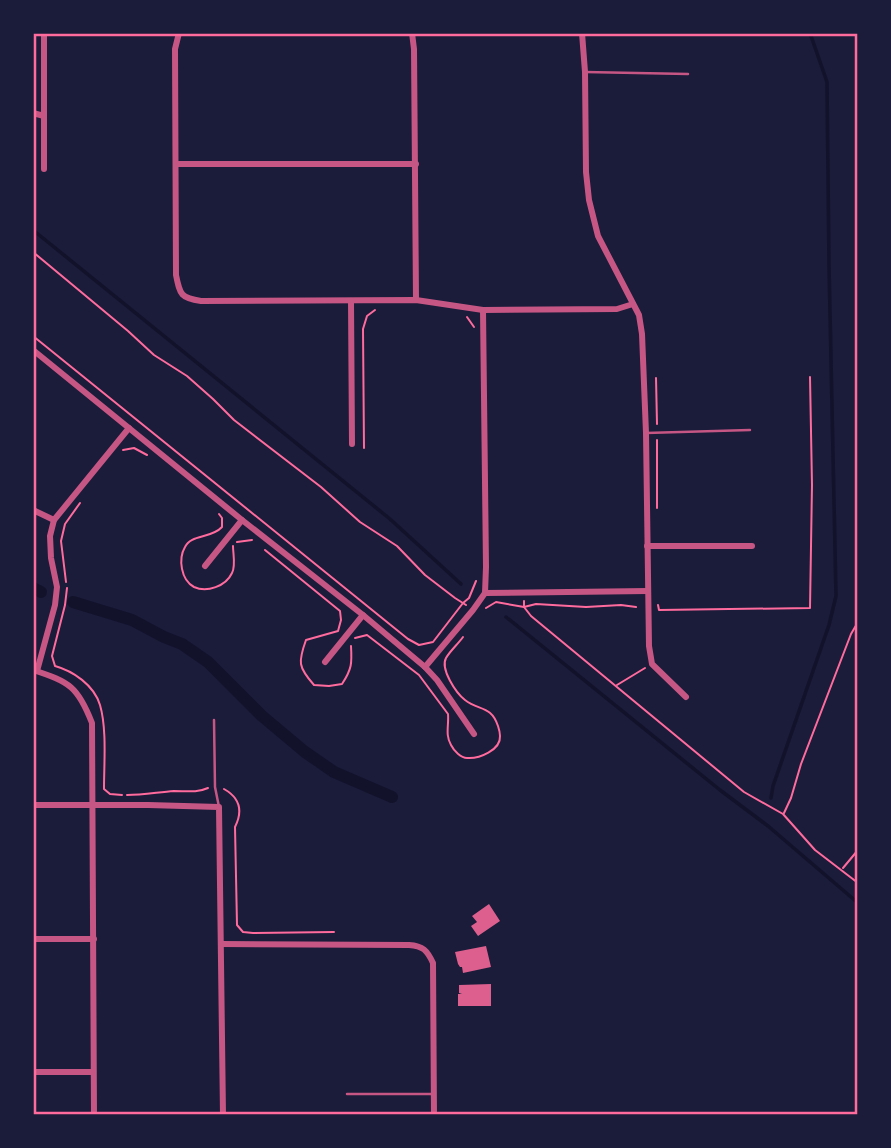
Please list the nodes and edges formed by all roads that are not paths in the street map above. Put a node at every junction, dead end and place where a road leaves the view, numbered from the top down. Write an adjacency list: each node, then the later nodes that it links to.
1 (44, 33): 8 (street)
2 (178, 33): 9 (street)
3 (412, 33): 10 (street)
4 (582, 33): 5 (street)
5 (585, 72): 6 (lane); 14 (street)
6 (688, 74)
7 (33, 113): 8 (street)
8 (44, 116): 11 (street)
9 (176, 164): 10 (street); 13 (street)
10 (415, 164): 12 (street)
11 (44, 169)
12 (416, 300): 13 (street); 15 (street)
13 (351, 301): 20 (street)
14 (633, 304): 15 (street); 19 (street)
15 (483, 310): 28 (street)
16 (33, 350): 17 (street)
17 (129, 428): 22 (street); 23 (street)
18 (750, 430): 19 (lane)
19 (646, 433): 24 (street)
20 (352, 444)
21 (33, 510): 22 (street)
22 (54, 520): 32 (street)
23 (242, 520): 26 (street); 29 (street)
24 (647, 546): 25 (street); 27 (street)
25 (752, 546)
26 (205, 566)
27 (648, 592): 28 (street); 33 (street)
28 (485, 593): 31 (street)
29 (363, 615): 30 (street); 31 (street)
30 (325, 662)
31 (425, 667): 35 (street)
32 (35, 670): 36 (street)
33 (686, 697)
34 (214, 720): 38 (lane)
35 (474, 734)
36 (93, 805): 37 (street); 38 (street); 40 (street)
37 (33, 806)
38 (219, 807): 41 (street)
39 (33, 939): 40 (street)
40 (94, 939): 43 (street)
41 (221, 944): 45 (street); 47 (street)
42 (33, 1072): 43 (street)
43 (93, 1072): 46 (street)
44 (347, 1094): 45 (lane)
45 (434, 1094): 48 (street)
46 (94, 1115)
47 (223, 1115)
48 (434, 1115)

